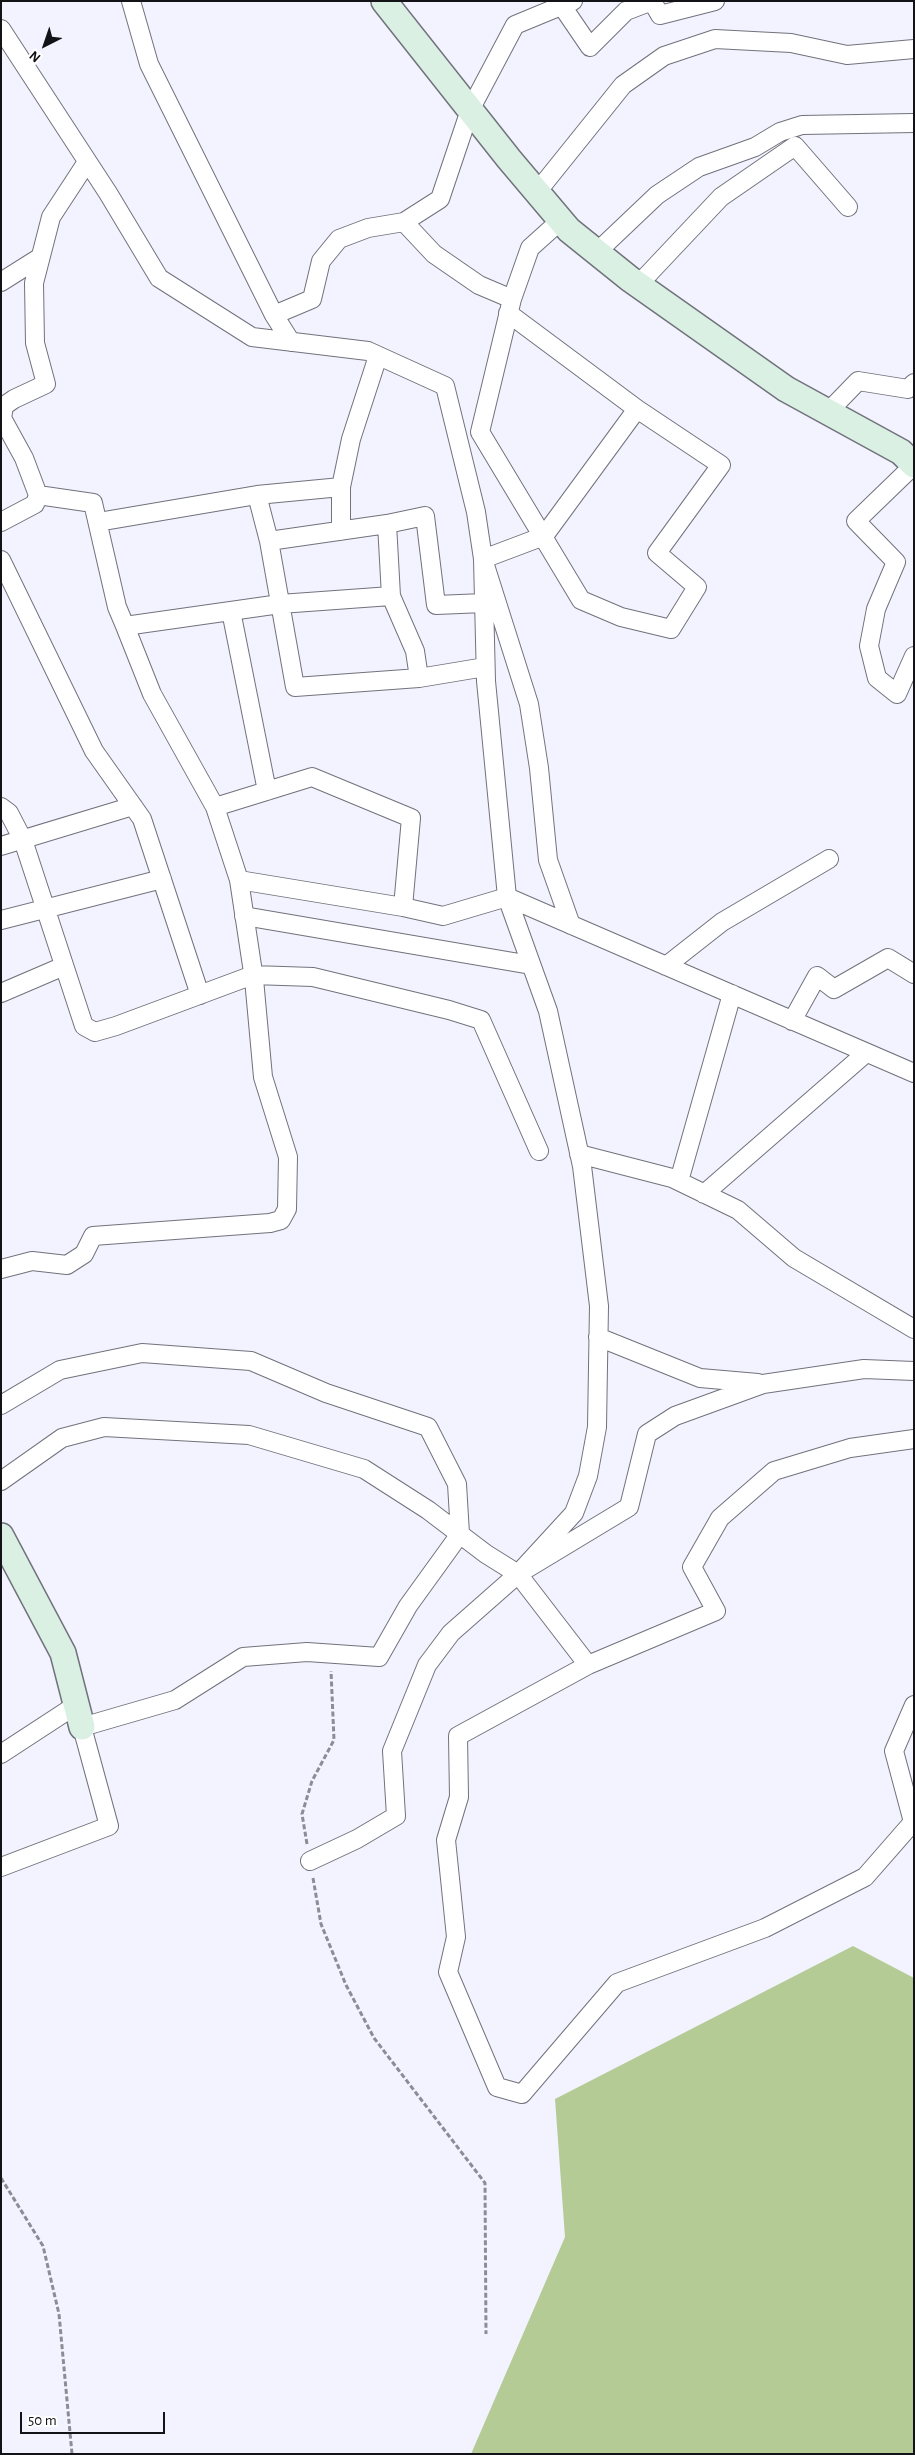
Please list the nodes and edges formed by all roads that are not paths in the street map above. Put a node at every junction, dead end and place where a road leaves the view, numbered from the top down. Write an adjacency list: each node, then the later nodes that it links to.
1 (131, 1): 19 (street)
2 (715, 1): 4 (street)
3 (388, 3): 7 (street)
4 (568, 4): 7 (street)
5 (1, 29): 9 (street)
6 (914, 49): 10 (street)
7 (470, 110): 10 (street); 13 (street)
8 (914, 123): 14 (street)
9 (87, 162): 15 (street); 20 (street)
10 (537, 192): 12 (street)
11 (848, 207): 17 (street)
12 (560, 221): 14 (street); 18 (street)
13 (404, 222): 18 (street); 19 (street)
14 (596, 252): 17 (street)
15 (39, 258): 16 (street); 27 (street)
16 (1, 282)
17 (638, 285): 24 (street)
18 (510, 306): 23 (street); 33 (street)
19 (274, 315): 20 (street)
20 (291, 342): 21 (street)
21 (378, 356): 26 (street); 35 (street)
22 (912, 389): 24 (street)
23 (637, 409): 33 (street); 33 (street)
24 (828, 412): 25 (street)
25 (914, 465): 42 (street)
26 (341, 487): 28 (street); 32 (street)
27 (38, 495): 29 (street); 30 (street)
28 (257, 495): 30 (street); 34 (street)
29 (1, 522)
30 (98, 522): 41 (street)
31 (387, 524): 32 (street); 37 (street); 39 (street)
32 (341, 531): 34 (street)
33 (544, 536): 35 (street)
34 (269, 541): 38 (street)
35 (483, 559): 39 (street); 59 (street)
36 (1, 560): 46 (street)
37 (391, 596): 38 (street); 44 (street)
38 (280, 604): 40 (street); 44 (street)
39 (484, 604): 43 (street)
40 (231, 611): 41 (street); 45 (street)
41 (125, 626): 48 (street)
42 (914, 656)
43 (485, 668): 44 (street); 54 (street)
44 (419, 678)
45 (267, 791): 48 (street); 55 (street)
46 (133, 806): 49 (street); 52 (street)
47 (1, 807): 49 (street)
48 (215, 807): 53 (street)
49 (23, 840): 50 (street); 56 (street)
50 (1, 846)
51 (829, 859): 62 (street)
52 (162, 879): 56 (street); 67 (street)
53 (239, 880): 55 (street); 57 (street)
54 (507, 897): 55 (street); 59 (street); 60 (street)
55 (403, 907)
56 (45, 908): 58 (street); 61 (street)
57 (244, 916): 60 (street); 64 (street)
58 (1, 920)
59 (571, 925): 62 (street)
60 (531, 965): 72 (street)
61 (64, 966): 65 (street); 67 (street)
62 (666, 966): 66 (street)
63 (914, 974): 68 (street)
64 (253, 975): 67 (street); 71 (street); 75 (street)
65 (1, 992)
66 (732, 994): 68 (street); 73 (street)
67 (200, 995)
68 (792, 1021): 69 (street)
69 (866, 1053): 70 (street); 74 (street)
70 (914, 1073)
71 (539, 1152)
72 (579, 1154): 73 (street); 77 (street)
73 (679, 1182): 74 (street)
74 (704, 1194): 76 (street)
75 (1, 1269)
76 (914, 1329)
77 (598, 1337): 79 (street); 85 (street)
78 (914, 1371): 79 (street)
79 (763, 1384): 85 (street)
80 (1, 1405): 83 (street)
81 (914, 1439): 86 (street)
82 (1, 1481): 83 (street)
83 (460, 1534): 85 (street); 88 (street)
84 (3, 1545): 88 (street)
85 (518, 1574): 86 (street); 90 (street)
86 (588, 1664): 87 (street)
87 (914, 1704)
88 (79, 1716): 89 (street); 91 (street)
89 (1, 1754)
90 (310, 1861)
91 (1, 1868)

